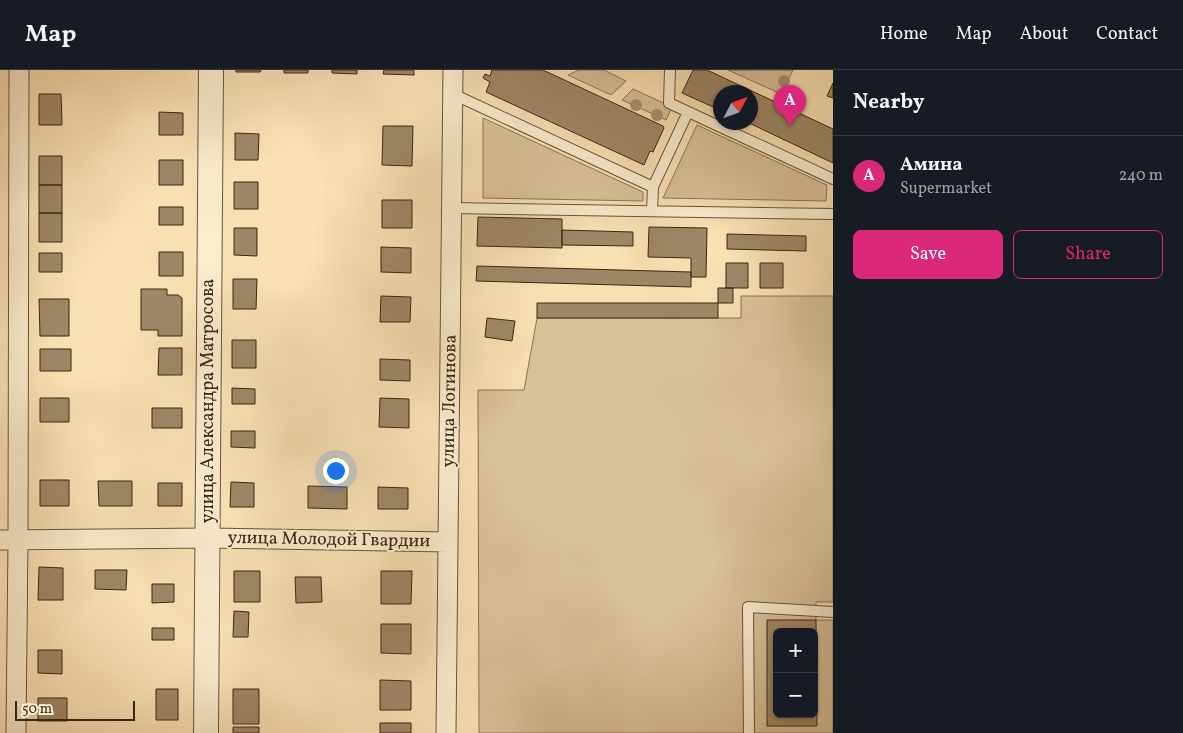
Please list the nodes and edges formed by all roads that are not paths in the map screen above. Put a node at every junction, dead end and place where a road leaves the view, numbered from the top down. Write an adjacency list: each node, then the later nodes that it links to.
1 (19, 70): 13 (street)
2 (211, 70): 12 (street, улица Александра Матросова)
3 (453, 70): 5 (street, улица Логинова)
4 (670, 70): 6 (lane)
5 (453, 94): 8 (lane); 9 (street, улица Логинова)
6 (688, 112): 7 (lane); 8 (lane)
7 (833, 180)
8 (653, 187): 10 (lane)
9 (452, 208): 10 (lane); 14 (street, улица Логинова)
10 (652, 211): 11 (lane)
11 (833, 214)
12 (207, 538): 13 (street, улица Молодой Гвардии); 14 (street, улица Молодой Гвардии); 17 (street, улица Александра Матросова)
13 (9, 540): 16 (street)
14 (448, 542): 18 (street, улица Логинова)
15 (833, 612): 19 (lane)
16 (16, 733)
17 (206, 733)
18 (446, 733)
19 (749, 733)

